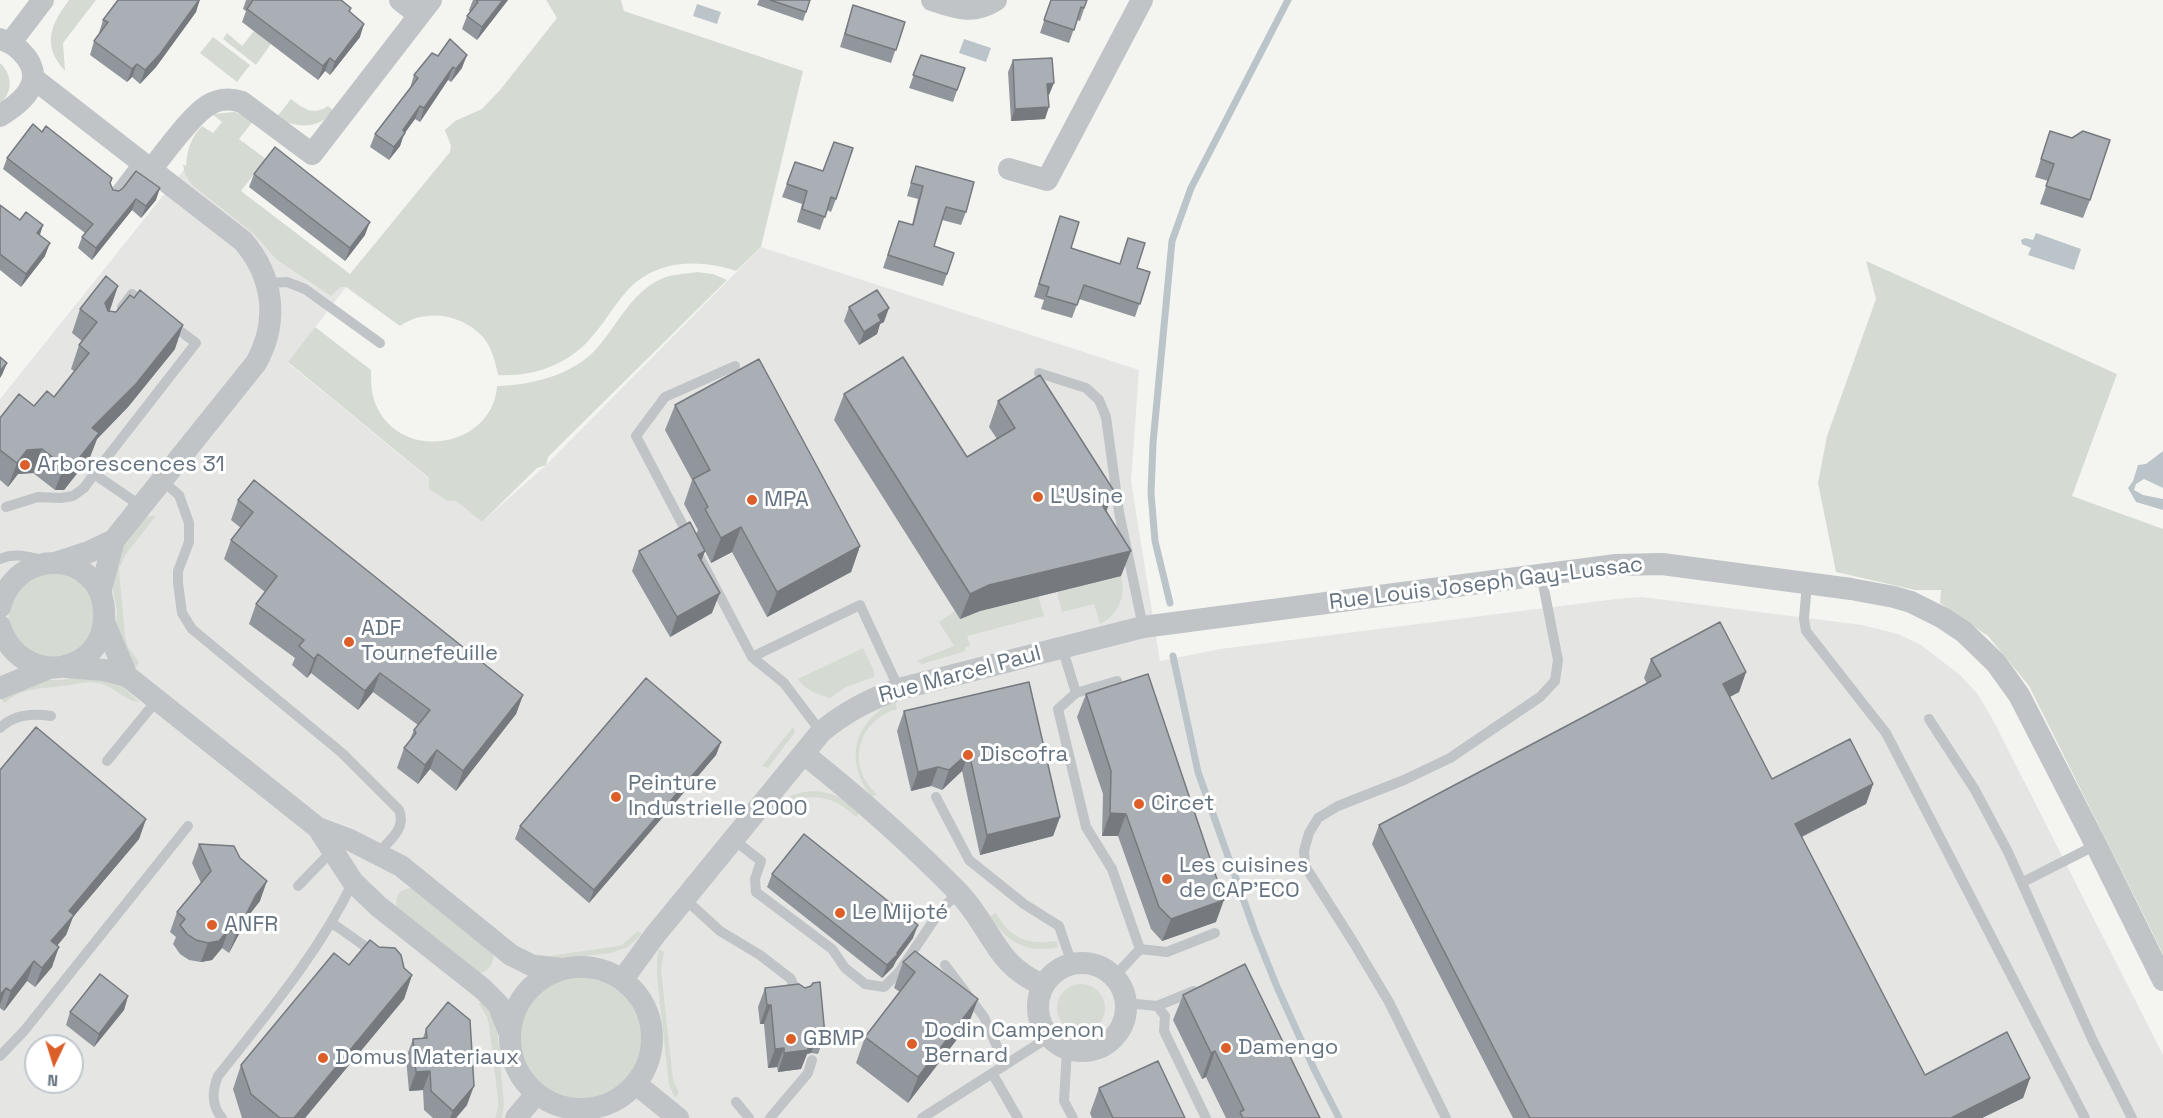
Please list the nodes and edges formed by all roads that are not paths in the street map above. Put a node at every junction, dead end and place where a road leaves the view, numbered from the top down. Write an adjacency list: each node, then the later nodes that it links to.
1 (43, 0): 7 (street)
2 (400, 0): 6 (street)
3 (932, 0): 4 (street)
4 (996, 0)
5 (1142, 0): 11 (street)
6 (425, 7): 10 (street)
7 (5, 41): 8 (street)
8 (33, 78): 9 (street); 10 (street)
9 (0, 116)
10 (145, 166): 12 (lane); 13 (street)
11 (1010, 169)
12 (113, 195)
13 (267, 283): 15 (lane); 19 (street)
14 (118, 311): 18 (lane)
15 (380, 343)
16 (735, 366): 34 (lane)
17 (1039, 373): 31 (lane)
18 (94, 474): 20 (lane); 21 (lane)
19 (161, 480): 20 (street); 54 (lane)
20 (141, 506): 22 (street)
21 (6, 507)
22 (114, 540): 24 (street); 27 (street)
23 (0, 559): 24 (lane)
24 (55, 563): 27 (street); 28 (street)
25 (1540, 574): 26 (street, Rue Louis Joseph Gay-Lussac); 30 (street, Rue Louis Joseph Gay-Lussac); 93 (lane)
26 (1807, 583): 52 (street, Rue Louis Joseph Gay-Lussac); 94 (lane)
27 (100, 593): 29 (street)
28 (0, 607)
29 (104, 622): 35 (street); 36 (street)
30 (1171, 623): 31 (street, Rue Marcel Paul)
31 (1143, 627): 33 (street, Rue Marcel Paul)
32 (1, 640): 35 (street)
33 (1062, 647): 39 (street, Rue Marcel Paul); 40 (lane)
34 (752, 657): 39 (lane); 45 (lane)
35 (57, 667): 36 (street); 38 (street)
36 (127, 676): 41 (street)
37 (1117, 681): 40 (lane)
38 (0, 688)
39 (899, 689): 45 (street, Rue Marcel Paul)
40 (1076, 693): 62 (lane)
41 (157, 700): 47 (lane); 50 (street)
42 (51, 716): 44 (lane)
43 (1929, 719): 56 (lane)
44 (0, 728)
45 (821, 732): 46 (street, Rue Marcel Paul)
46 (804, 754): 51 (street, Rue Marcel Paul); 58 (street)
47 (107, 761)
48 (936, 797): 64 (lane)
49 (188, 826): 77 (lane)
50 (318, 828): 53 (street); 54 (street)
51 (734, 840): 58 (lane); 59 (street, Rue Marcel Paul)
52 (2097, 845): 56 (lane); 69 (street, Rue Louis Joseph Gay-Lussac)
53 (332, 850): 55 (street); 57 (lane)
54 (378, 854): 55 (street); 66 (street)
55 (353, 882): 60 (lane); 75 (street)
56 (2023, 882): 95 (lane)
57 (298, 886)
58 (959, 893): 71 (street)
59 (685, 899): 68 (street, Rue Marcel Paul); 72 (lane)
60 (332, 923): 63 (lane); 84 (lane)
61 (1215, 933): 62 (lane)
62 (1140, 949): 67 (lane)
63 (385, 961)
64 (1072, 964): 67 (street); 71 (street)
65 (945, 965): 79 (lane)
66 (561, 969): 68 (street); 75 (street)
67 (1114, 977): 73 (street)
68 (623, 980): 81 (street)
69 (2163, 980)
70 (1208, 985): 74 (lane)
71 (1043, 986): 76 (street)
72 (799, 1000)
73 (1126, 1003): 74 (lane); 76 (street)
74 (1157, 1006): 92 (lane)
75 (510, 1034): 82 (street)
76 (1058, 1043): 79 (lane); 91 (lane)
77 (0, 1056)
78 (812, 1060): 88 (lane)
79 (1005, 1065): 80 (lane)
80 (992, 1073): 89 (lane); 90 (lane)
81 (636, 1084): 82 (street); 86 (street)
82 (536, 1094): 85 (street)
83 (736, 1102): 87 (lane)
84 (222, 1118)
85 (516, 1118)
86 (678, 1118)
87 (749, 1118)
88 (770, 1118)
89 (922, 1118)
90 (1018, 1118)
91 (1073, 1118)
92 (1206, 1118)
93 (1446, 1118)
94 (2085, 1118)
95 (2132, 1118)

